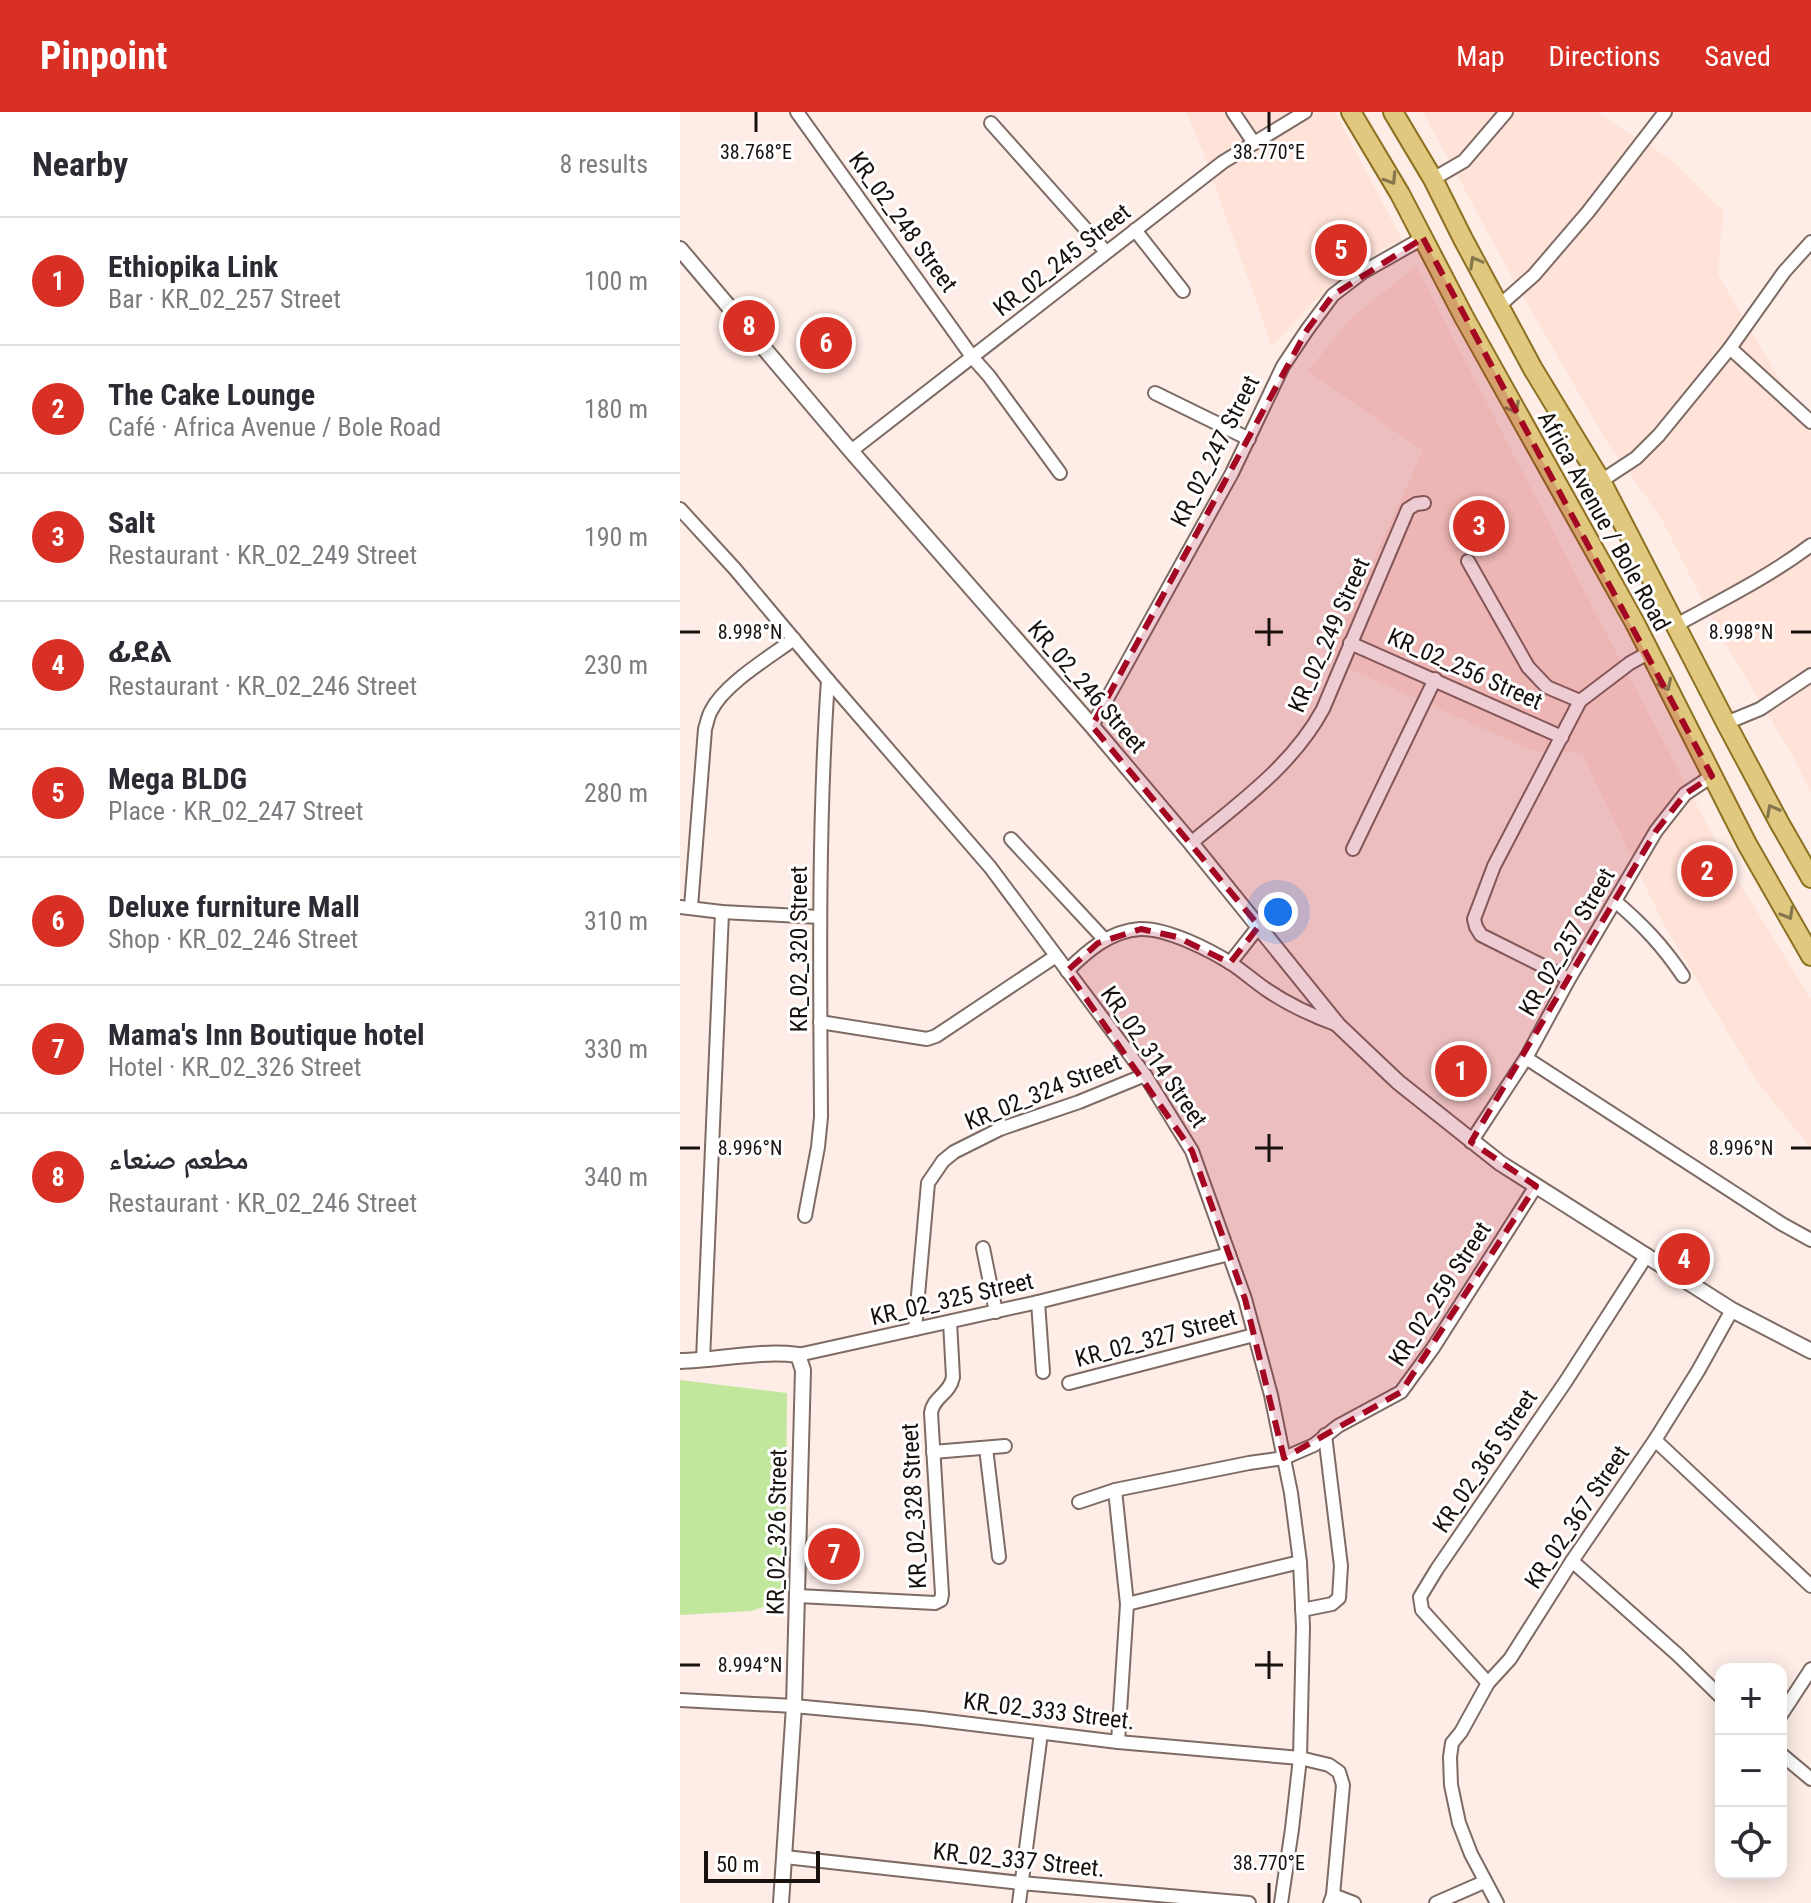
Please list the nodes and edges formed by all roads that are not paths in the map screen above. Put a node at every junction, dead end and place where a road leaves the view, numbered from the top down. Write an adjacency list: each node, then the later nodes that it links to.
1 (797, 112): 19 (street, KR_02_248 Street)
2 (1233, 112): 9 (street)
3 (1305, 112): 9 (street, KR_02_245 Street)
4 (1351, 112): 12 (main road, Africa Avenue / Bole Road, one-way to 12)
5 (1393, 112): 10 (main road, Africa Avenue / Bole Road)
6 (1506, 112): 10 (street)
7 (1665, 112): 17 (street)
8 (991, 123): 15 (street)
9 (1254, 143): 11 (street, KR_02_245 Street)
10 (1433, 179): 17 (main road, Africa Avenue / Bole Road, one-way to 10)
11 (1135, 230): 15 (street, KR_02_245 Street); 16 (street)
12 (1423, 238): 22 (street, KR_02_247 Street); 33 (main road, Africa Avenue / Bole Road, one-way to 33)
13 (1811, 242): 18 (street)
14 (680, 249): 23 (street, KR_02_246 Street)
15 (1106, 252): 19 (street, KR_02_245 Street)
16 (1183, 291)
17 (1499, 306): 25 (main road, Africa Avenue / Bole Road)
18 (1730, 348): 21 (street); 25 (street)
19 (973, 358): 23 (street, KR_02_245 Street); 24 (street, KR_02_248 Street)
20 (1155, 393): 22 (street)
21 (1811, 422)
22 (1249, 439): 39 (street, KR_02_247 Street)
23 (851, 451): 39 (street, KR_02_246 Street)
24 (1060, 473)
25 (1601, 481): 30 (main road, Africa Avenue / Bole Road)
26 (1424, 503): 32 (street, KR_02_249 Street)
27 (680, 509): 31 (street, KR_02_314 Street)
28 (1811, 545): 30 (street)
29 (1468, 561): 37 (street)
30 (1676, 625): 38 (main road, Africa Avenue / Bole Road)
31 (794, 639): 36 (street, KR_02_314 Street); 47 (street)
32 (1350, 643): 35 (street, KR_02_256 Street); 43 (street, KR_02_249 Street)
33 (1650, 652): 37 (street); 41 (main road, Africa Avenue / Bole Road, one-way to 41)
34 (1811, 675): 38 (street)
35 (1435, 679): 40 (street, KR_02_256 Street); 44 (street)
36 (828, 680): 49 (street, KR_02_320 Street); 52 (street, KR_02_314 Street)
37 (1580, 701): 40 (street)
38 (1726, 723): 45 (main road, Africa Avenue / Bole Road, one-way to 38)
39 (1092, 726): 43 (street, KR_02_246 Street)
40 (1562, 737): 57 (street)
41 (1712, 776): 46 (street, KR_02_257 Street); 53 (main road, Africa Avenue / Bole Road, one-way to 53)
42 (1011, 839): 51 (street)
43 (1191, 843): 50 (street, KR_02_246 Street)
44 (1353, 849)
45 (1811, 878)
46 (1615, 901): 56 (street); 57 (street, KR_02_257 Street)
47 (686, 907): 48 (street)
48 (722, 912): 49 (street); 77 (street)
49 (820, 917): 58 (street, KR_02_320 Street)
50 (1259, 926): 54 (street); 59 (street, KR_02_246 Street)
51 (1105, 940): 54 (street); 55 (street)
52 (1056, 956): 55 (street, KR_02_314 Street); 58 (street)
53 (1811, 956)
54 (1230, 963): 59 (street)
55 (1067, 971): 61 (street, KR_02_314 Street)
56 (1683, 976)
57 (1569, 979): 60 (street, KR_02_257 Street)
58 (820, 1022): 64 (street, KR_02_320 Street)
59 (1338, 1025): 62 (street, KR_02_246 Street)
60 (1526, 1058): 62 (street, KR_02_257 Street); 65 (street)
61 (1145, 1075): 67 (street, KR_02_314 Street); 73 (street, KR_02_324 Street)
62 (1471, 1142): 63 (street, KR_02_246 Street)
63 (1536, 1186): 68 (street); 81 (street, KR_02_259 Street)
64 (805, 1216)
65 (1811, 1240)
66 (983, 1248): 71 (street)
67 (1229, 1254): 69 (street, KR_02_325 Street); 74 (street, KR_02_314 Street)
68 (1647, 1255): 70 (street); 97 (street, KR_02_365 Street)
69 (1038, 1302): 71 (street, KR_02_325 Street); 79 (street, KR_02_327 Street)
70 (1732, 1310): 75 (street); 82 (street, KR_02_367 Street)
71 (996, 1312): 72 (street, KR_02_325 Street)
72 (950, 1322): 73 (street, KR_02_325 Street); 85 (street, KR_02_328 Street)
73 (915, 1329): 76 (street, KR_02_325 Street)
74 (1254, 1335): 80 (street, KR_02_327 Street); 86 (street, KR_02_314 Street)
75 (1811, 1351)
76 (798, 1355): 77 (street, KR_02_325 Street); 93 (street, KR_02_326 Street)
77 (703, 1360): 78 (street, KR_02_325 Street)
78 (680, 1361)
79 (1043, 1372)
80 (1069, 1383)
81 (1325, 1435): 86 (street, KR_02_259 Street); 95 (street)
82 (1655, 1440): 90 (street, KR_02_367 Street); 92 (street)
83 (1005, 1446): 84 (street)
84 (986, 1448): 85 (street); 89 (street)
85 (933, 1452): 93 (street, KR_02_328 Street)
86 (1284, 1458): 87 (street, KR_02_259 Street); 91 (street, KR_02_314 Street)
87 (1115, 1490): 88 (street, KR_02_259 Street); 94 (street)
88 (1079, 1502)
89 (999, 1557)
90 (1572, 1561): 97 (street, KR_02_367 Street); 98 (street)
91 (1300, 1562): 94 (street); 95 (street, KR_02_314 Street)
92 (1811, 1586)
93 (798, 1596): 100 (street, KR_02_326 Street)
94 (1127, 1604): 103 (street)
95 (1302, 1610): 104 (street, KR_02_314 Street)
96 (1811, 1669): 101 (street)
97 (1488, 1683): 108 (street, KR_02_367 Street)
98 (1715, 1691)
99 (680, 1700): 100 (street, KR_02_333 Street.)
100 (794, 1706): 102 (street, KR_02_333 Street.); 107 (street, KR_02_326 Street)
101 (1787, 1706)
102 (1041, 1733): 103 (street, KR_02_333 Street.); 109 (street)
103 (1118, 1742): 104 (street, KR_02_333 Street.)
104 (1300, 1758): 110 (street, KR_02_333 Street.); 114 (street, KR_02_314 Street)
105 (1787, 1759): 106 (street)
106 (1811, 1779)
107 (785, 1857): 109 (street, KR_02_337 Street.); 111 (street, KR_02_326 Street)
108 (1484, 1882): 116 (street); 117 (street)
109 (1021, 1883): 112 (street); 113 (street, KR_02_337 Street.)
110 (1331, 1899): 115 (street)
111 (781, 1903)
112 (1019, 1903)
113 (1249, 1903)
114 (1281, 1903)
115 (1354, 1903)
116 (1436, 1903)
117 (1497, 1903)

